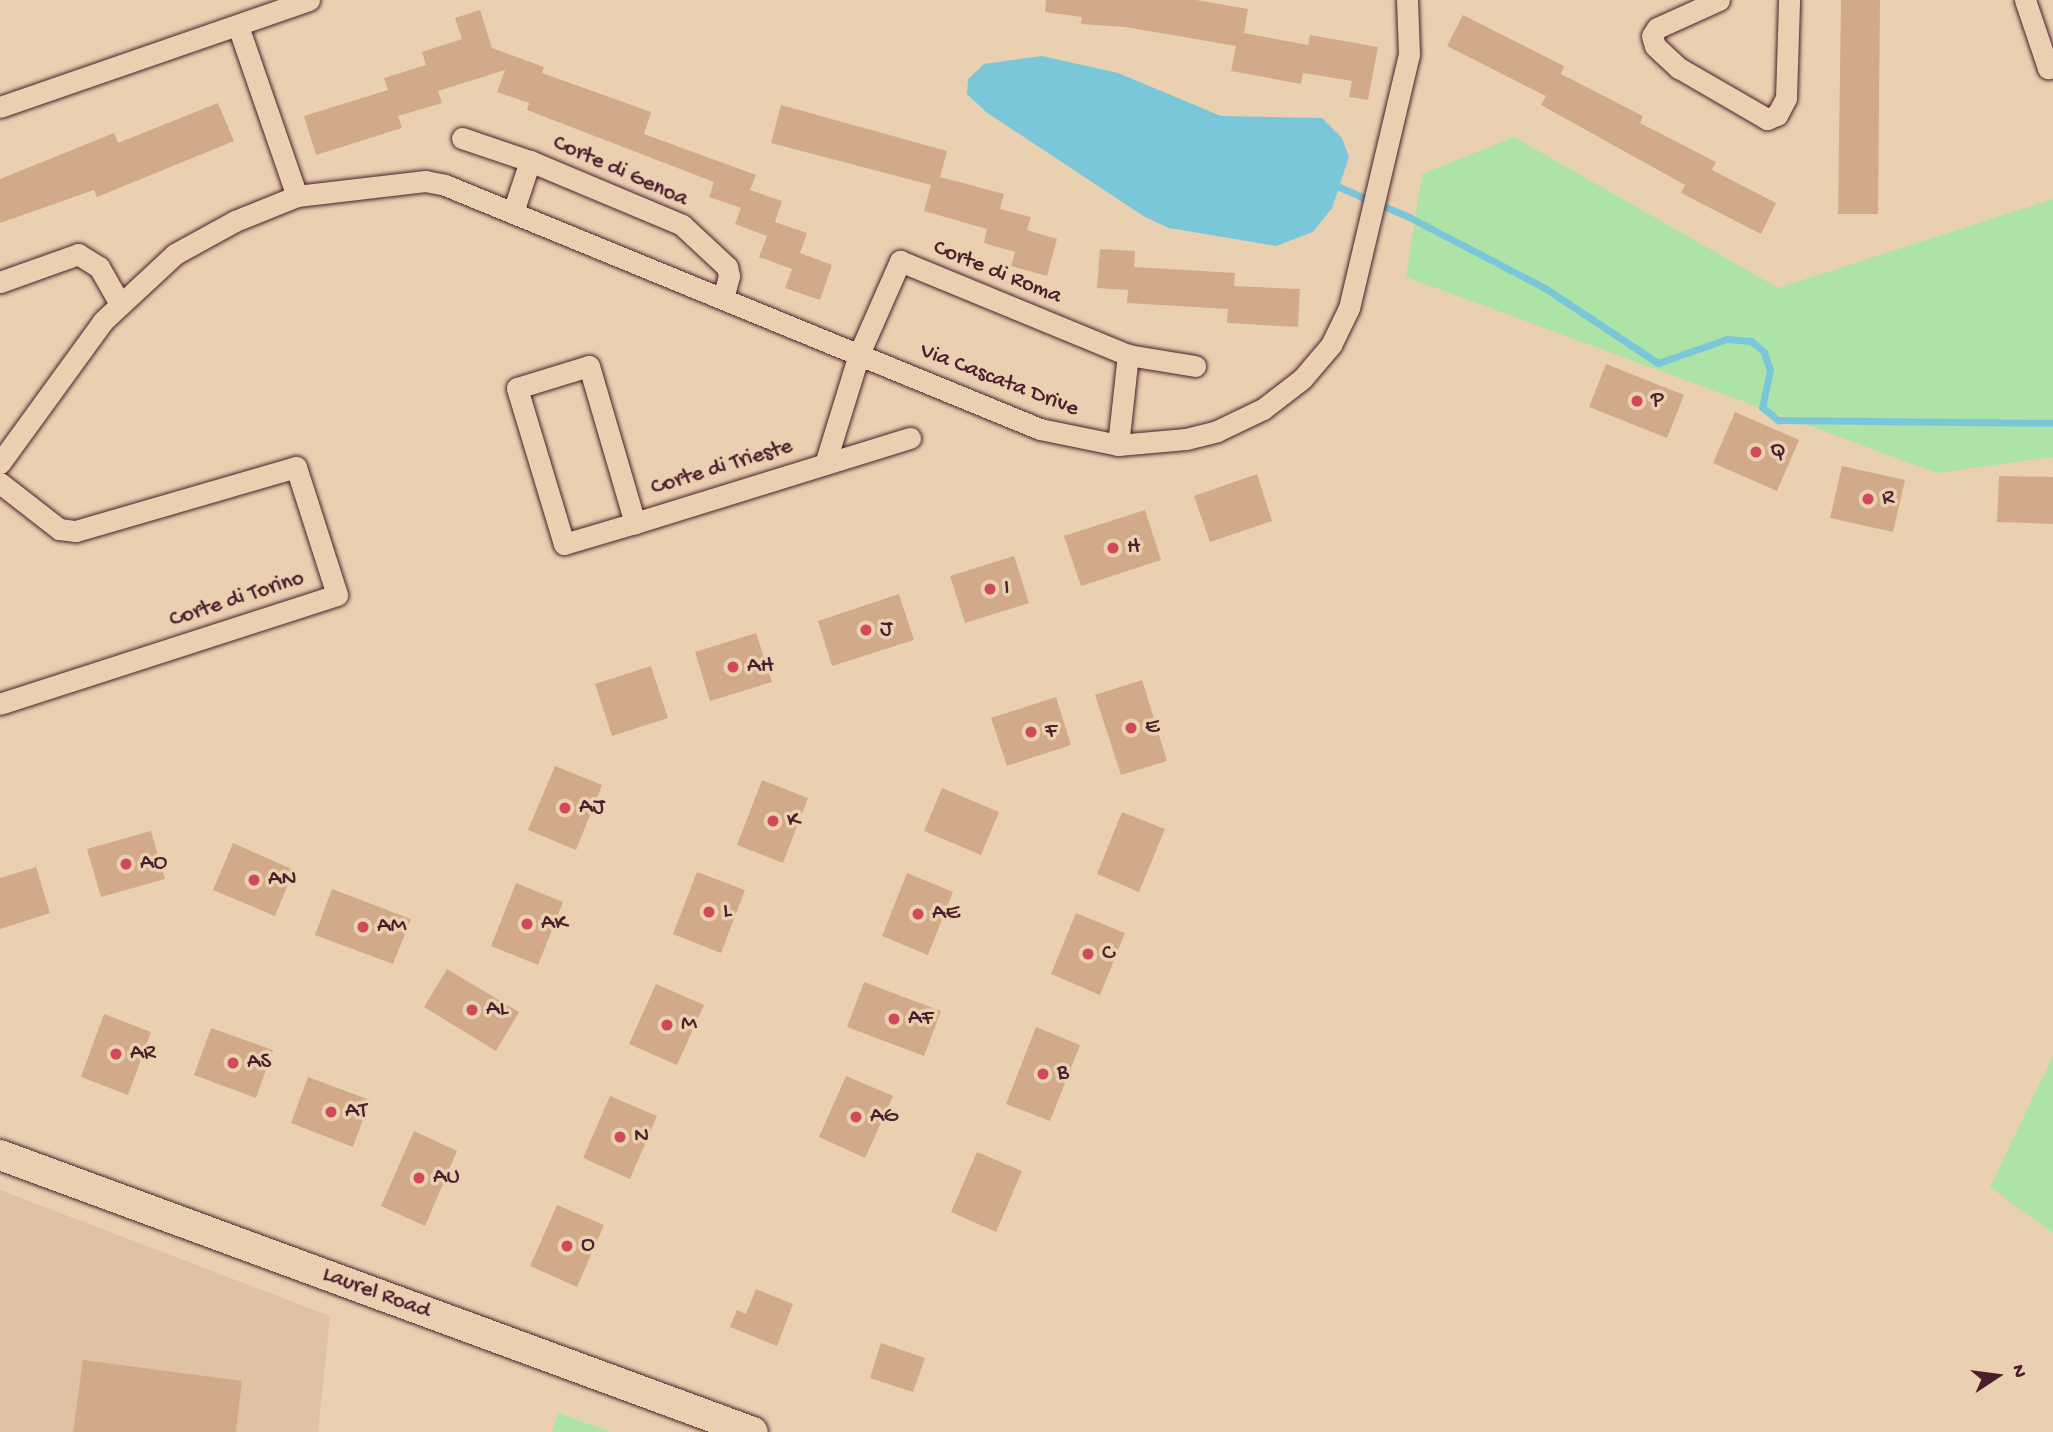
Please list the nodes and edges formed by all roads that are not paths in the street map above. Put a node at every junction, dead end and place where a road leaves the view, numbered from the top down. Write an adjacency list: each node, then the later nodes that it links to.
1 (309, 0): 6 (street)
2 (1407, 0): 20 (street, Via Cascata Drive)
3 (1718, 0): 4 (street)
4 (1789, 0)
5 (2025, 0): 7 (street)
6 (238, 26): 8 (street); 11 (street)
7 (2053, 66)
8 (0, 107)
9 (462, 138): 10 (street, Corte di Genoa)
10 (530, 162): 12 (street, Corte di Genoa); 14 (street, Corte di Genoa)
11 (297, 196): 12 (street, Via Cascata Drive); 15 (street, Via Cascata Drive)
12 (513, 212): 14 (street, Via Cascata Drive)
13 (0, 282): 15 (street)
14 (723, 298): 16 (street, Via Cascata Drive)
15 (119, 302): 21 (street, Via Cascata Drive)
16 (859, 354): 17 (street, Corte di Roma); 20 (street, Via Cascata Drive); 22 (street, Corte di Trieste)
17 (1128, 355): 18 (street, Corte di Roma); 20 (street)
18 (1195, 366)
19 (910, 438): 22 (street, Corte di Trieste)
20 (1118, 445)
21 (0, 463)
22 (825, 464): 24 (street, Corte di Trieste)
23 (0, 483): 25 (street, Corte di Torino)
24 (635, 523): 24 (street, Corte di Trieste)
25 (0, 704)
26 (0, 1155): 27 (main road, Laurel Road)
27 (753, 1432)

